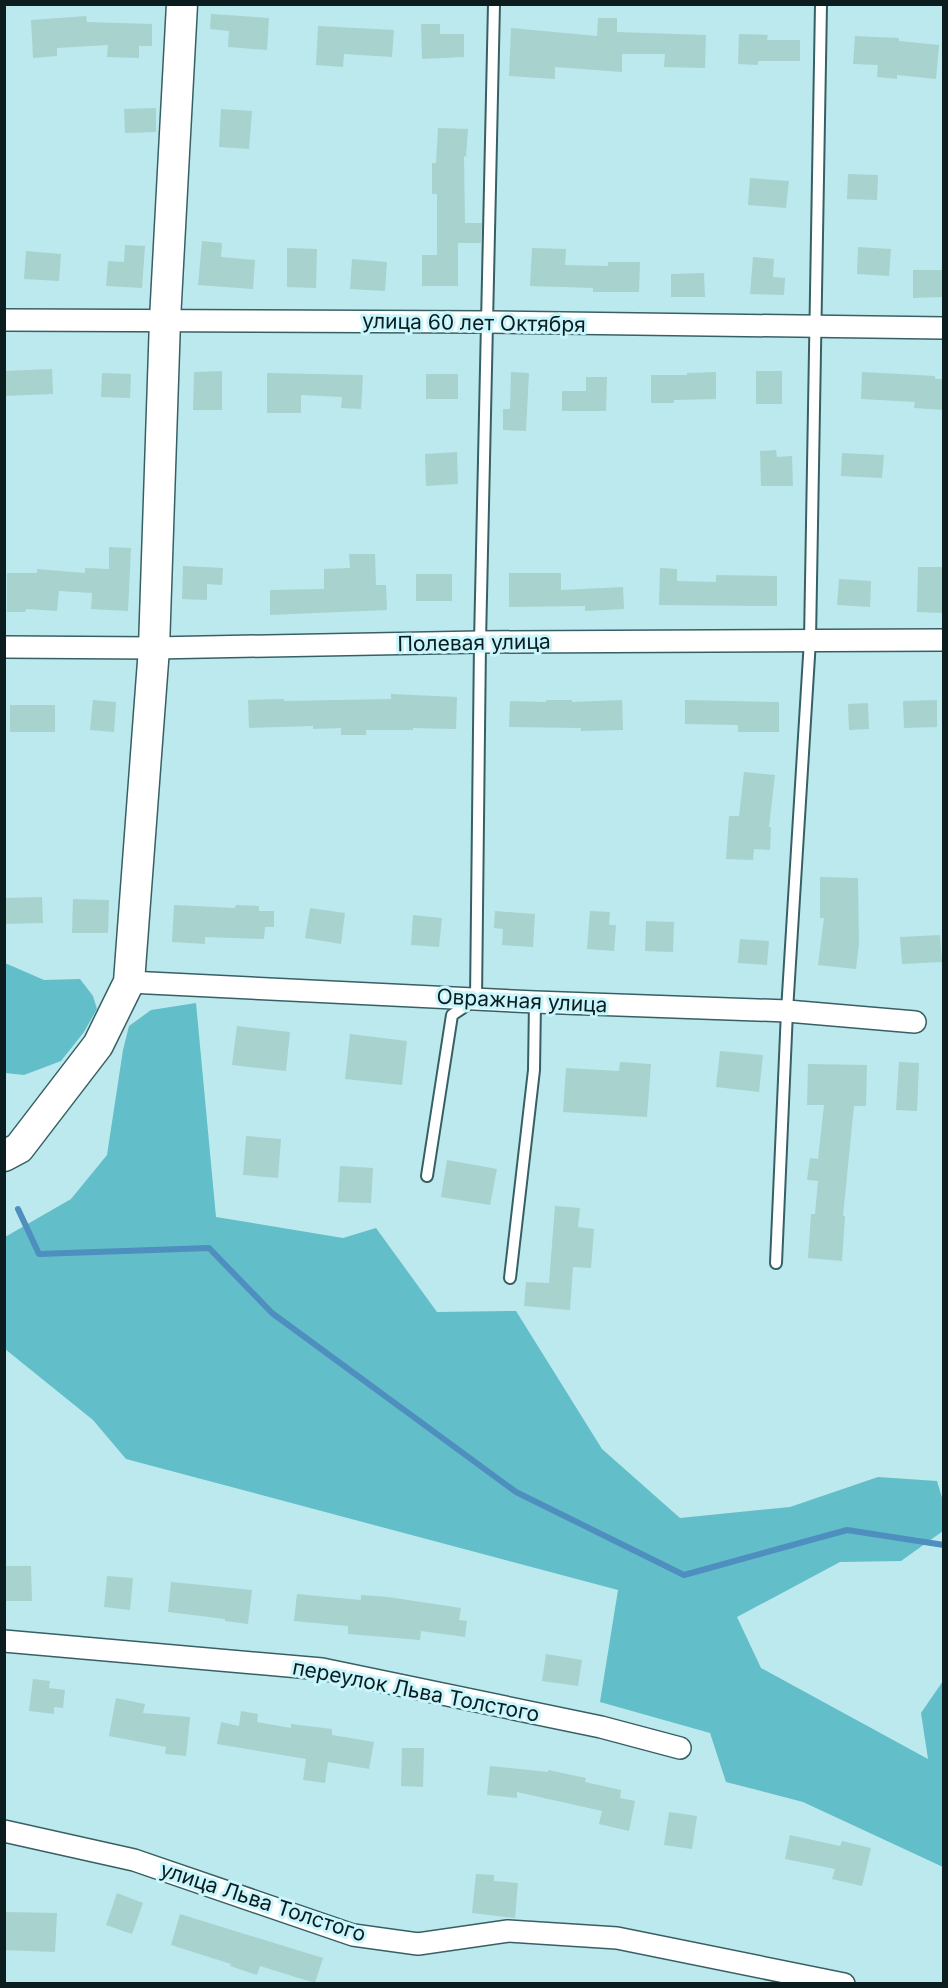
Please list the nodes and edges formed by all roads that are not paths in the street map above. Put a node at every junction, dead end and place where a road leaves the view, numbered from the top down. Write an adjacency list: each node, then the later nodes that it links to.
1 (182, 4): 5 (street)
2 (494, 4): 6 (lane)
3 (821, 4): 7 (lane)
4 (4, 320): 5 (street, улица 60 лет Октября)
5 (165, 320): 6 (street, улица 60 лет Октября); 13 (street)
6 (488, 322): 7 (street, улица 60 лет Октября); 11 (lane)
7 (816, 327): 8 (street, улица 60 лет Октября); 9 (lane)
8 (944, 328)
9 (810, 640): 10 (street, Полевая улица); 11 (street, Полевая улица); 17 (lane)
10 (944, 640)
11 (480, 642): 13 (street, Полевая улица); 15 (lane)
12 (4, 647): 13 (street, Полевая улица)
13 (154, 648): 14 (street)
14 (129, 982): 15 (street, Овражная улица); 19 (street)
15 (476, 999): 16 (street, Овражная улица); 20 (lane)
16 (535, 1002): 17 (street, Овражная улица); 22 (lane)
17 (787, 1011): 18 (street, Овражная улица); 21 (lane)
18 (915, 1022)
19 (4, 1156)
20 (427, 1176)
21 (776, 1263)
22 (510, 1278)
23 (4, 1641): 24 (street, переулок Льва Толстого)
24 (681, 1748)
25 (4, 1831): 26 (street, улица Льва Толстого)
26 (844, 1983)

